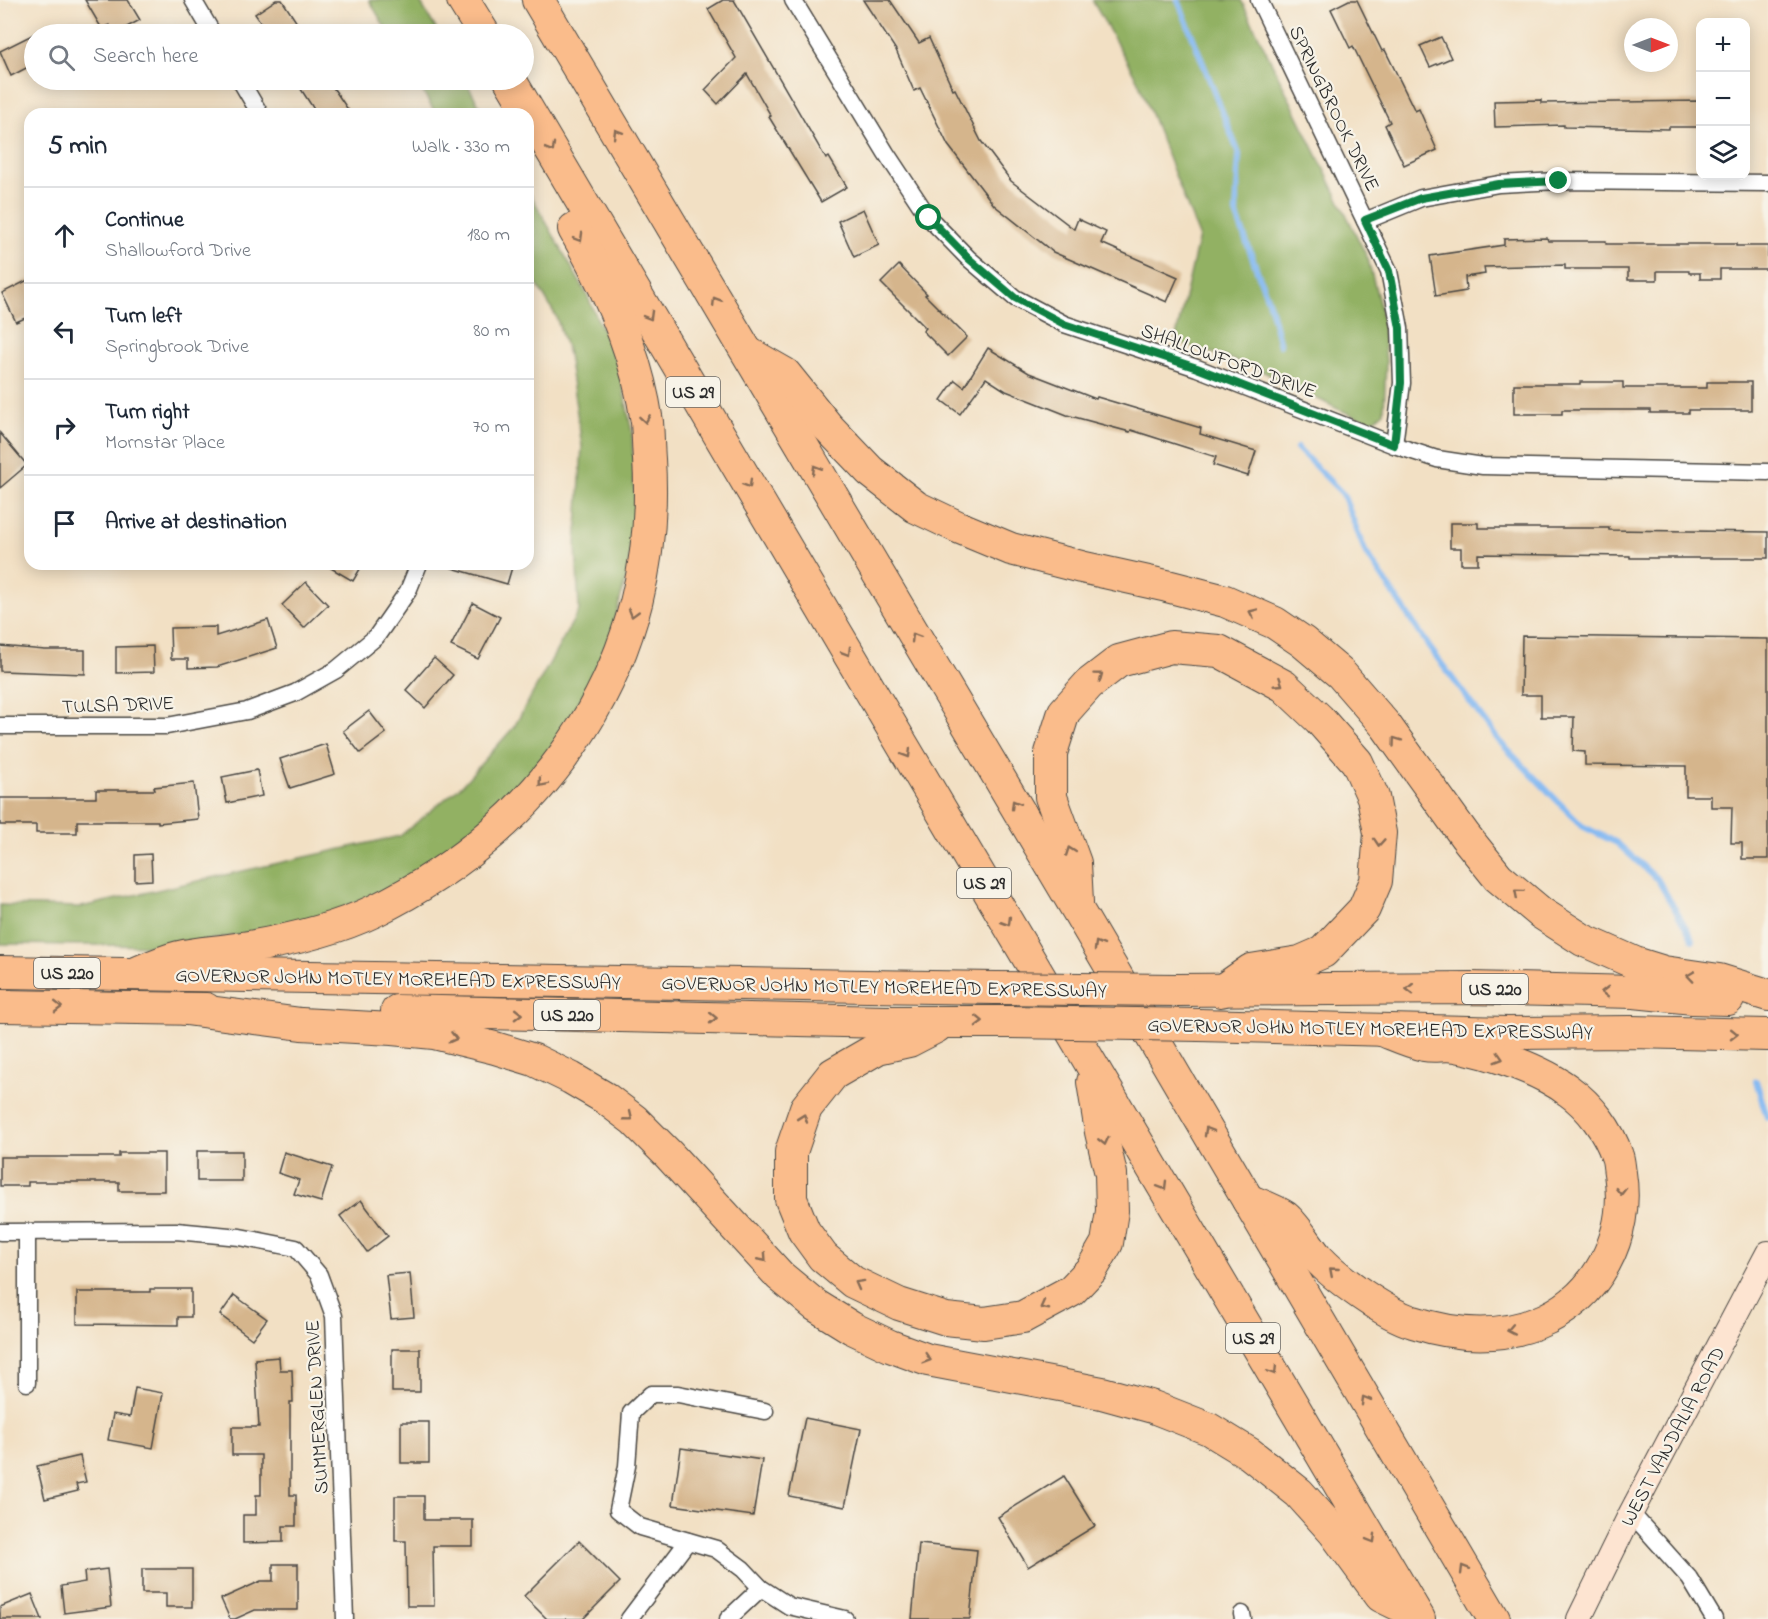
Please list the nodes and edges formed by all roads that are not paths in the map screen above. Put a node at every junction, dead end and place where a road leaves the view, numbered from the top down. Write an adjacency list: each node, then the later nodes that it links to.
1 (193, 0): 6 (street)
2 (463, 0): 7 (highway)
3 (538, 0): 18 (highway, one-way to 3)
4 (793, 0): 19 (street, SHALLOWFORD DRIVE)
5 (1259, 0): 17 (street, SPRINGBROOK DRIVE)
6 (207, 24)
7 (478, 24)
8 (246, 90): 11 (street)
9 (504, 90): 12 (highway)
10 (516, 90): 13 (highway, US 29, one-way to 13)
11 (256, 108)
12 (510, 108)
13 (527, 108)
14 (534, 121): 34 (highway, US 29, one-way to 34)
15 (534, 161): 25 (highway, one-way to 25)
16 (1768, 183): 17 (street)
17 (1365, 220): 19 (street, SPRINGBROOK DRIVE)
18 (746, 351): 23 (highway, one-way to 18); 27 (highway, one-way to 18)
19 (1394, 445): 20 (street, SHALLOWFORD DRIVE)
20 (1768, 472)
21 (417, 570): 22 (street, TULSA DRIVE)
22 (0, 726)
23 (1077, 909): 26 (highway, one-way to 26); 35 (highway, one-way to 23)
24 (0, 972): 25 (highway, GOVERNOR JOHN MOTLEY MOREHEAD EXPRESSWAY / US 220)
25 (134, 974): 26 (highway, GOVERNOR JOHN MOTLEY MOREHEAD EXPRESSWAY / US 220, bridge)
26 (1221, 991): 28 (highway, GOVERNOR JOHN MOTLEY MOREHEAD EXPRESSWAY / US 220, one-way to 26)
27 (1768, 995)
28 (1768, 1000)
29 (0, 1006): 30 (highway, GOVERNOR JOHN MOTLEY MOREHEAD EXPRESSWAY / US 220, one-way to 30)
30 (186, 1008): 31 (highway, GOVERNOR JOHN MOTLEY MOREHEAD EXPRESSWAY / US 220, one-way to 31); 44 (highway, one-way to 44)
31 (948, 1021): 32 (highway, GOVERNOR JOHN MOTLEY MOREHEAD EXPRESSWAY / US 220, one-way to 32, bridge); 34 (highway, one-way to 31)
32 (1382, 1030): 33 (highway, GOVERNOR JOHN MOTLEY MOREHEAD EXPRESSWAY / US 220, one-way to 33); 35 (highway, one-way to 35)
33 (1768, 1035)
34 (1090, 1063): 44 (highway, US 29, one-way to 44)
35 (1248, 1200): 49 (highway, one-way to 35)
36 (0, 1232): 37 (street, SUMMERGLEN DRIVE)
37 (27, 1233): 39 (street); 45 (street, SUMMERGLEN DRIVE)
38 (1768, 1253): 41 (main road, WEST VANDALIA ROAD)
39 (27, 1383)
40 (765, 1411): 42 (street)
41 (1631, 1513): 50 (main road, WEST VANDALIA ROAD); 51 (street)
42 (688, 1541): 43 (street); 46 (street)
43 (760, 1588): 47 (street); 48 (street)
44 (1417, 1616)
45 (345, 1619)
46 (629, 1619)
47 (728, 1619)
48 (845, 1619)
49 (1494, 1619)
50 (1579, 1619)
51 (1714, 1619)

